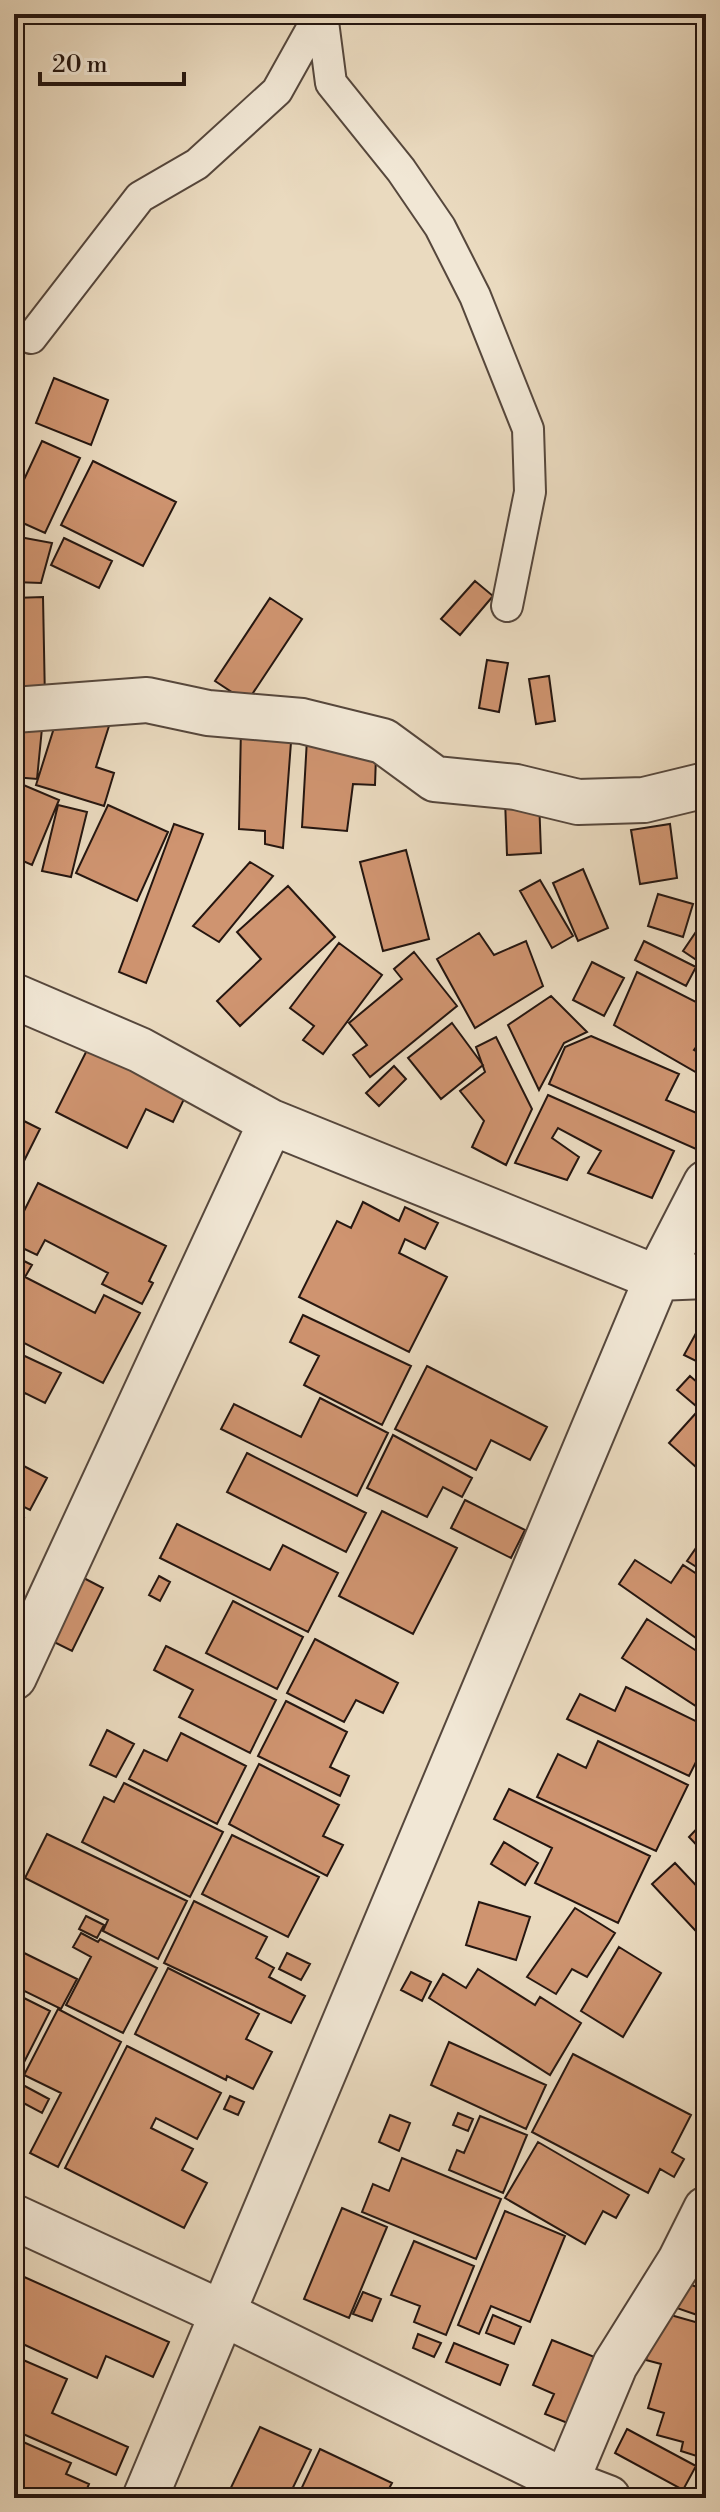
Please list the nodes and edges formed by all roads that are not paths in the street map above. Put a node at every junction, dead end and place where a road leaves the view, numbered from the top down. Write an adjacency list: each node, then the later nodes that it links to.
1 (321, 14): 2 (lane); 3 (lane)
2 (31, 338)
3 (507, 606)
4 (14, 710): 5 (street)
5 (706, 785)
6 (14, 996): 7 (street)
7 (271, 1122): 10 (street); 11 (street)
8 (706, 1183): 10 (street)
9 (706, 1276): 10 (street)
10 (657, 1278): 14 (street)
11 (14, 1677)
12 (706, 2209): 15 (street)
13 (14, 2217): 14 (street)
14 (222, 2313): 15 (street); 16 (street)
15 (566, 2482): 17 (street)
16 (145, 2498)
17 (608, 2498)

